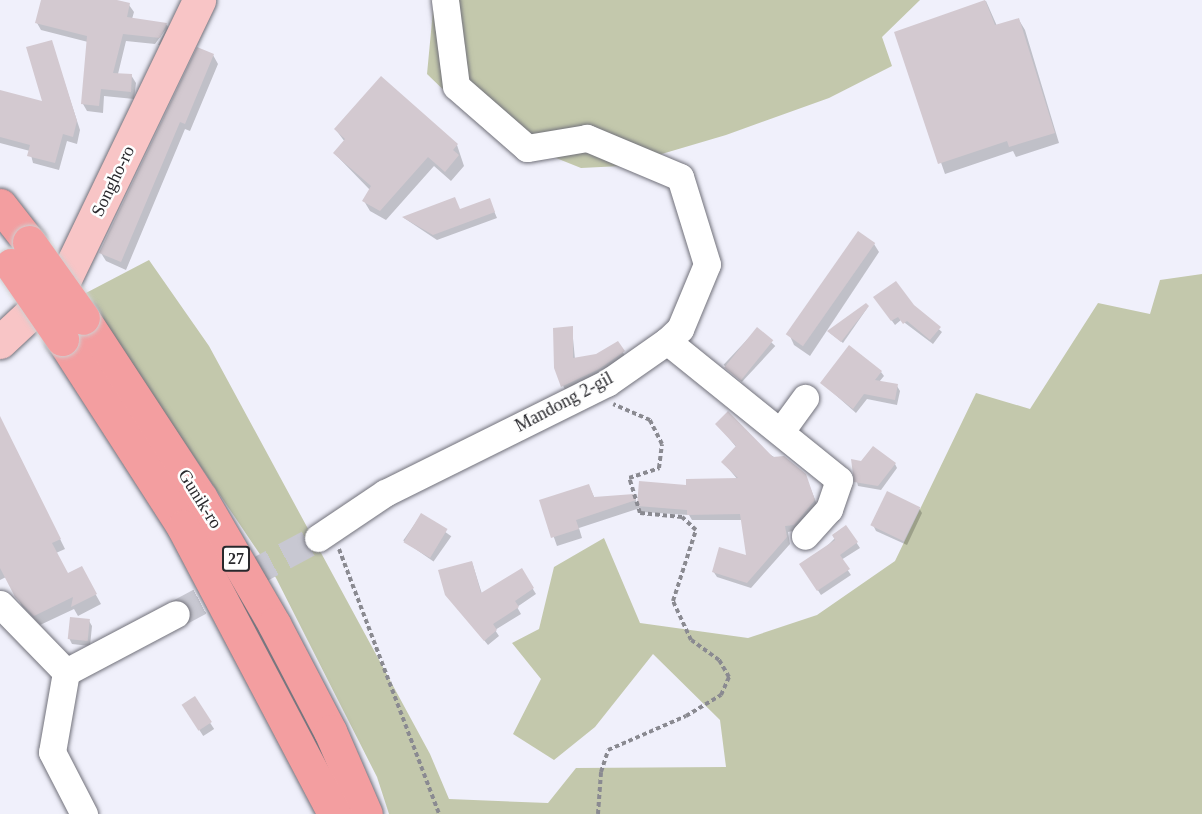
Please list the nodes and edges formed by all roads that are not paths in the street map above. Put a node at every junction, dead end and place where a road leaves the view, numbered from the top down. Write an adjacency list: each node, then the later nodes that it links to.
1 (198, 0): 7 (main road, Songho-ro)
2 (445, 0): 6 (street, Mandong 2-gil)
3 (0, 205): 4 (highway, Gunik-ro / 27)
4 (14, 253): 5 (highway, Gunik-ro / 27, bridge)
5 (73, 328): 16 (highway, Gunik-ro / 27); 17 (highway, Gunik-ro / 27)
6 (667, 341): 9 (street); 10 (street, Mandong 2-gil)
7 (0, 342)
8 (805, 398): 9 (street)
9 (781, 431): 11 (street)
10 (324, 533)
11 (805, 536)
12 (0, 604): 14 (street)
13 (176, 614): 14 (street)
14 (66, 672): 15 (street)
15 (84, 814)
16 (334, 814)
17 (366, 814)

